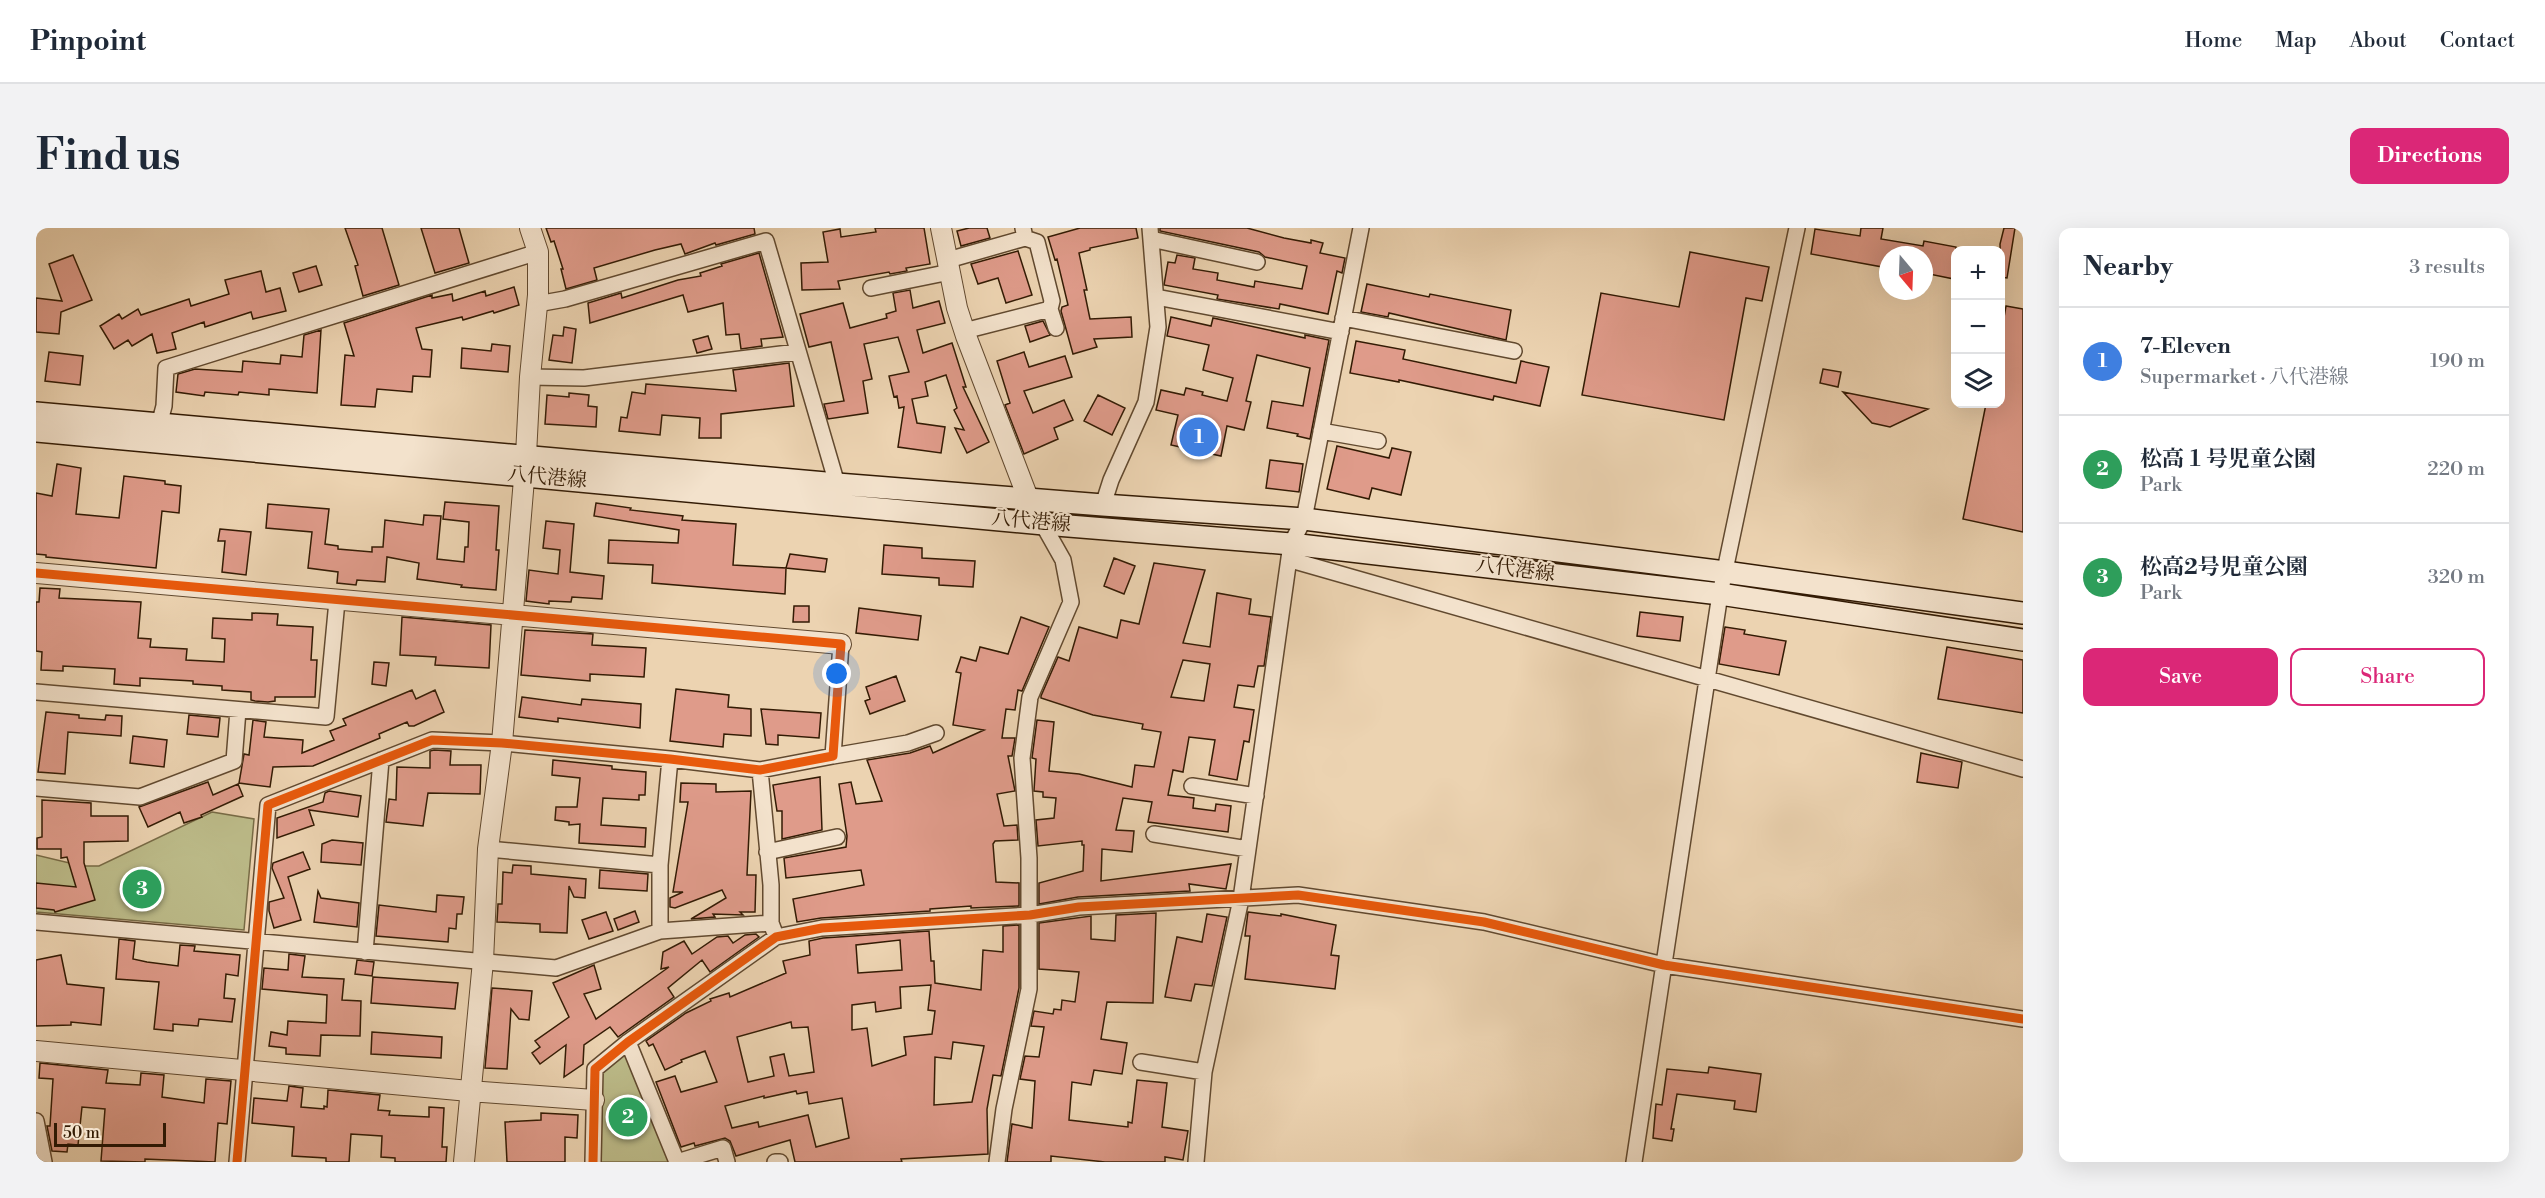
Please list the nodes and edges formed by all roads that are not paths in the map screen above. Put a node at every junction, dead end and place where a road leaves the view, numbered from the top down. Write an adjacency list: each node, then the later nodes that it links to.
1 (530, 228): 7 (street)
2 (941, 228): 9 (street)
3 (1361, 228): 14 (street)
4 (1797, 228): 32 (street)
5 (1024, 233): 9 (street); 13 (street)
6 (1150, 234): 8 (street); 11 (street)
7 (538, 252): 12 (street); 21 (street)
8 (1257, 262)
9 (949, 266): 10 (street); 16 (street)
10 (871, 288)
11 (1156, 297): 14 (street); 28 (street)
12 (537, 304): 17 (street); 19 (street)
13 (1050, 309): 15 (street); 16 (street)
14 (1342, 325): 18 (street); 23 (street)
15 (1056, 328)
16 (964, 331): 27 (street)
17 (797, 351): 19 (street); 26 (street)
18 (1514, 351)
19 (530, 377): 25 (street)
20 (36, 413): 21 (main road, 八代港線)
21 (159, 425): 25 (main road, 八代港線)
22 (36, 431): 25 (main road, 八代港線)
23 (1321, 431): 24 (street); 29 (street)
24 (1378, 441)
25 (525, 465): 26 (main road, 八代港線); 30 (main road, 八代港線); 36 (street)
26 (837, 484): 27 (main road, 八代港線)
27 (1028, 498): 28 (main road, 八代港線); 30 (street)
28 (1103, 506): 29 (main road, 八代港線)
29 (1304, 519): 31 (street); 32 (main road, 八代港線)
30 (1044, 524): 31 (main road, 八代港線); 60 (street)
31 (1291, 552): 34 (main road, 八代港線); 40 (street); 52 (street)
32 (1725, 572): 34 (street); 37 (main road, 八代港線)
33 (36, 573): 35 (street)
34 (1720, 594): 38 (main road, 八代港線); 40 (street)
35 (337, 601): 36 (street); 42 (street)
36 (512, 613): 39 (street); 44 (street)
37 (2023, 613)
38 (2023, 640)
39 (841, 644): 45 (street)
40 (1707, 680): 48 (street); 67 (street)
41 (36, 692): 42 (street)
42 (238, 710): 51 (street)
43 (936, 733): 45 (street)
44 (502, 744): 46 (street); 47 (street); 55 (street)
45 (833, 756): 49 (street)
46 (670, 759): 49 (street); 58 (street)
47 (381, 760): 64 (street); 65 (street)
48 (2023, 769)
49 (760, 770): 57 (street)
50 (1192, 786): 52 (street)
51 (36, 788)
52 (1256, 796): 56 (street)
53 (1154, 834): 56 (street)
54 (837, 837): 57 (street)
55 (488, 849): 58 (street); 66 (street)
56 (1248, 849): 59 (street)
57 (766, 852): 62 (street)
58 (660, 865): 63 (street)
59 (1240, 899): 60 (street); 67 (street); 73 (street)
60 (1030, 915): 62 (street); 84 (street)
61 (36, 922): 64 (street)
62 (774, 930): 63 (street); 69 (street)
63 (660, 931): 66 (street)
64 (256, 943): 65 (street); 72 (street)
65 (365, 951): 66 (street)
66 (483, 961): 74 (street)
67 (1664, 965): 68 (street); 86 (street)
68 (2023, 1019)
69 (628, 1042): 75 (street); 81 (street)
70 (36, 1051): 72 (street)
71 (1141, 1062): 73 (street)
72 (246, 1069): 74 (street); 78 (street)
73 (1204, 1072): 85 (street)
74 (469, 1091): 75 (street); 79 (street)
75 (594, 1100): 80 (street)
76 (36, 1121): 77 (street)
77 (44, 1162)
78 (237, 1162)
79 (464, 1162)
80 (593, 1162)
81 (727, 1162)
82 (775, 1162): 83 (street)
83 (780, 1162)
84 (997, 1162)
85 (1196, 1162)
86 (1634, 1162)

